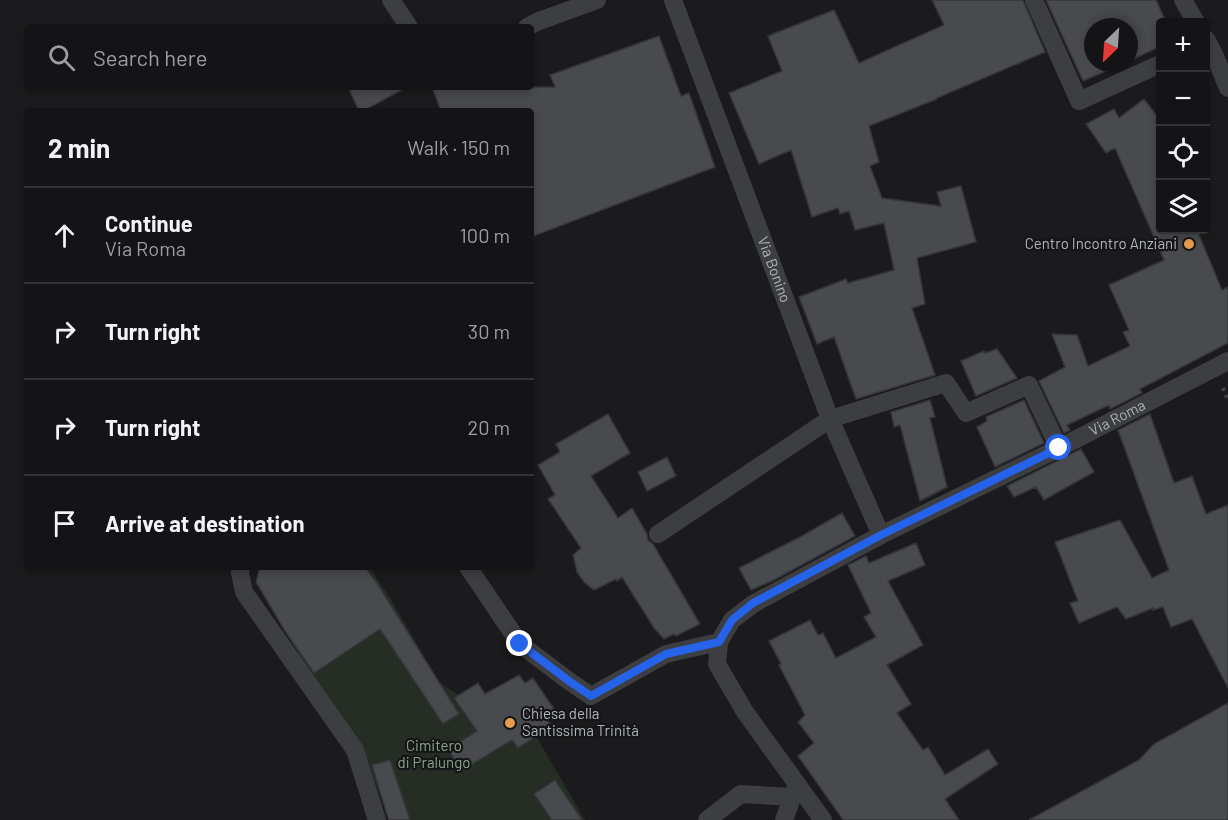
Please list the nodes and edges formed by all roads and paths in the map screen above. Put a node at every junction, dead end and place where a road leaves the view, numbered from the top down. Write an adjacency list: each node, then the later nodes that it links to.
1 (391, 0): 7 (street)
2 (597, 0): 8 (street)
3 (673, 0): 15 (street, Via Bonino)
4 (1034, 0): 10 (street)
5 (1183, 0): 6 (street)
6 (1194, 18)
7 (407, 24)
8 (534, 24)
9 (1210, 48): 11 (street)
10 (1156, 66)
11 (1228, 88)
12 (1228, 361): 16 (street, Via Roma)
13 (1222, 386): 14 (path)
14 (1228, 400)
15 (830, 419): 16 (street); 17 (street); 18 (street, Via Bonino)
16 (1059, 448): 18 (street, Via Roma)
17 (658, 534)
18 (881, 535): 21 (street, Via Roma)
19 (240, 570): 23 (street)
20 (470, 570): 21 (street)
21 (719, 642): 22 (street)
22 (795, 791): 24 (street); 25 (street); 26 (street)
23 (377, 820)
24 (707, 820)
25 (784, 820)
26 (823, 820)

